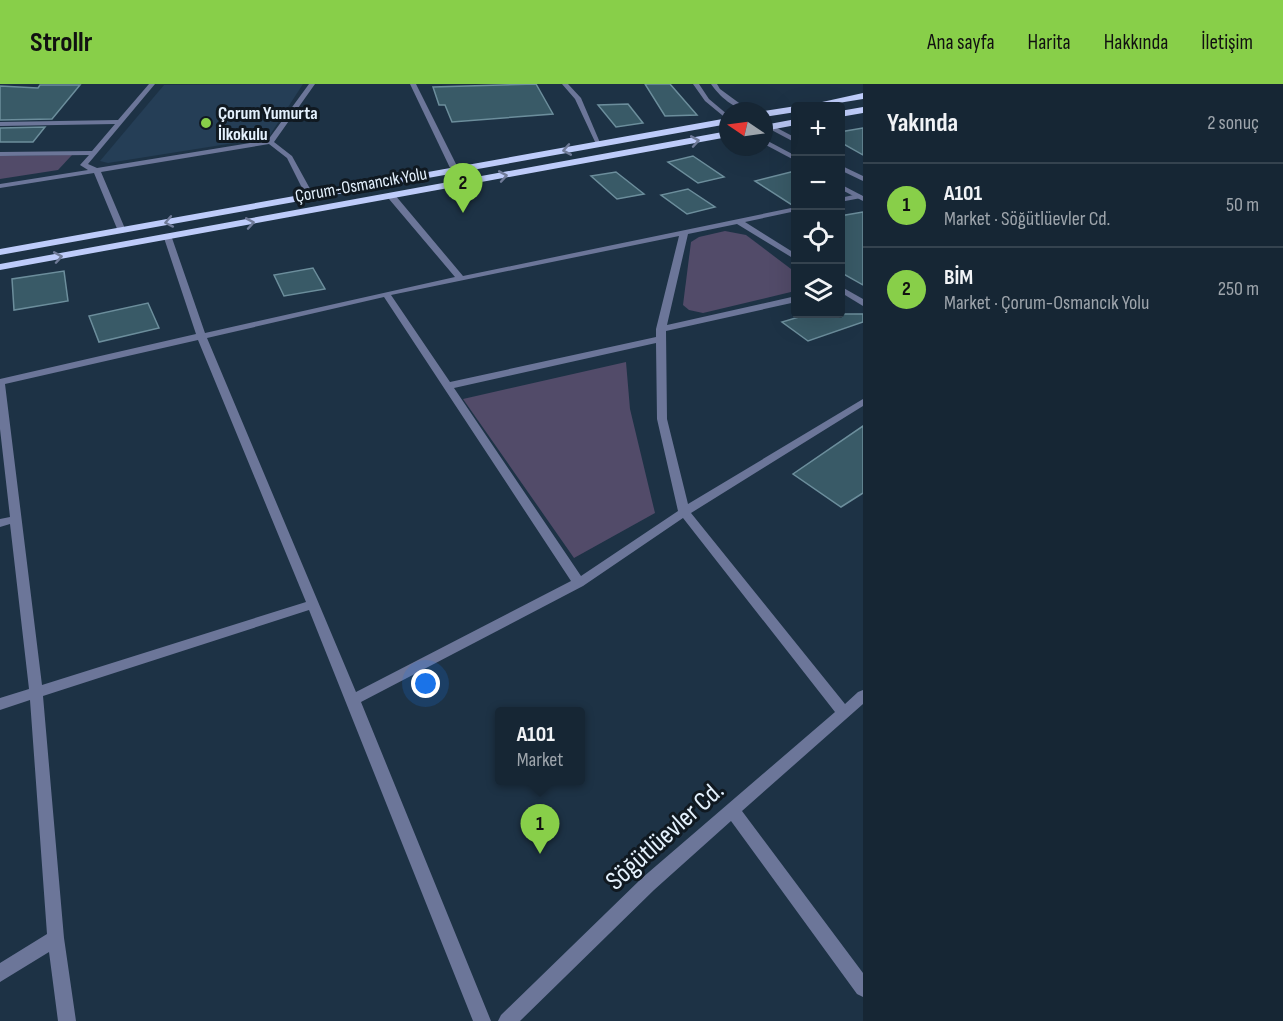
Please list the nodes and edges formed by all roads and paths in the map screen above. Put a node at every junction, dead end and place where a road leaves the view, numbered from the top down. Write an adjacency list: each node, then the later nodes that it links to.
1 (152, 84): 15 (street)
2 (312, 84): 23 (street)
3 (413, 84): 29 (street)
4 (565, 84): 24 (street)
5 (696, 84): 12 (street)
6 (714, 84): 8 (street)
7 (863, 96): 9 (highway)
8 (735, 102)
9 (830, 102)
10 (791, 110): 13 (highway)
11 (863, 110): 14 (highway)
12 (719, 111)
13 (773, 113)
14 (845, 113)
15 (119, 122): 18 (street); 26 (street)
16 (719, 122): 24 (highway, Çorum-Osmancık Yolu)
17 (791, 123): 19 (highway)
18 (0, 124)
19 (773, 125)
20 (773, 130): 22 (street)
21 (719, 137): 36 (highway, Çorum-Osmancık Yolu, one-way to 21)
22 (791, 139)
23 (270, 142): 31 (street); 35 (street)
24 (599, 144): 29 (highway, Çorum-Osmancık Yolu, one-way to 29)
25 (773, 146): 28 (street)
26 (93, 153): 27 (street); 31 (street)
27 (0, 154)
28 (791, 157)
29 (455, 170): 35 (highway, Çorum-Osmancık Yolu)
30 (845, 170): 32 (street)
31 (97, 171): 33 (street); 41 (street)
32 (863, 179)
33 (0, 186)
34 (845, 189): 37 (street)
35 (309, 196): 41 (highway, Çorum-Osmancık Yolu, one-way to 41)
36 (392, 197): 43 (highway, Çorum-Osmancık Yolu, one-way to 36); 47 (street)
37 (860, 197): 38 (street)
38 (845, 199)
39 (791, 210): 40 (street)
40 (740, 222): 42 (street); 45 (street)
41 (122, 231): 44 (highway, Çorum-Osmancık Yolu)
42 (684, 233): 47 (street); 52 (street)
43 (168, 238): 46 (highway, Çorum-Osmancık Yolu, one-way to 43); 53 (street)
44 (0, 252)
45 (791, 255)
46 (0, 267)
47 (460, 279): 49 (street)
48 (845, 292): 51 (street)
49 (386, 294): 53 (street); 55 (street)
50 (791, 300): 52 (street)
51 (863, 303)
52 (661, 334): 55 (street); 57 (street)
53 (202, 338): 54 (street); 61 (street)
54 (0, 383): 58 (street)
55 (447, 386): 60 (street)
56 (863, 402): 57 (street)
57 (684, 512): 60 (street); 66 (street)
58 (16, 519): 59 (street); 62 (street)
59 (0, 523)
60 (579, 583): 64 (street)
61 (313, 604): 62 (street); 64 (street)
62 (36, 693): 65 (street); 68 (street)
63 (863, 696): 66 (street, Söğütlüevler Cd.)
64 (353, 700): 72 (street)
65 (0, 704)
66 (843, 712): 67 (street, Söğütlüevler Cd.)
67 (732, 810): 70 (street); 73 (street, Söğütlüevler Cd.)
68 (56, 938): 69 (street); 71 (street)
69 (0, 973)
70 (863, 988)
71 (67, 1021)
72 (482, 1021)
73 (507, 1021)

